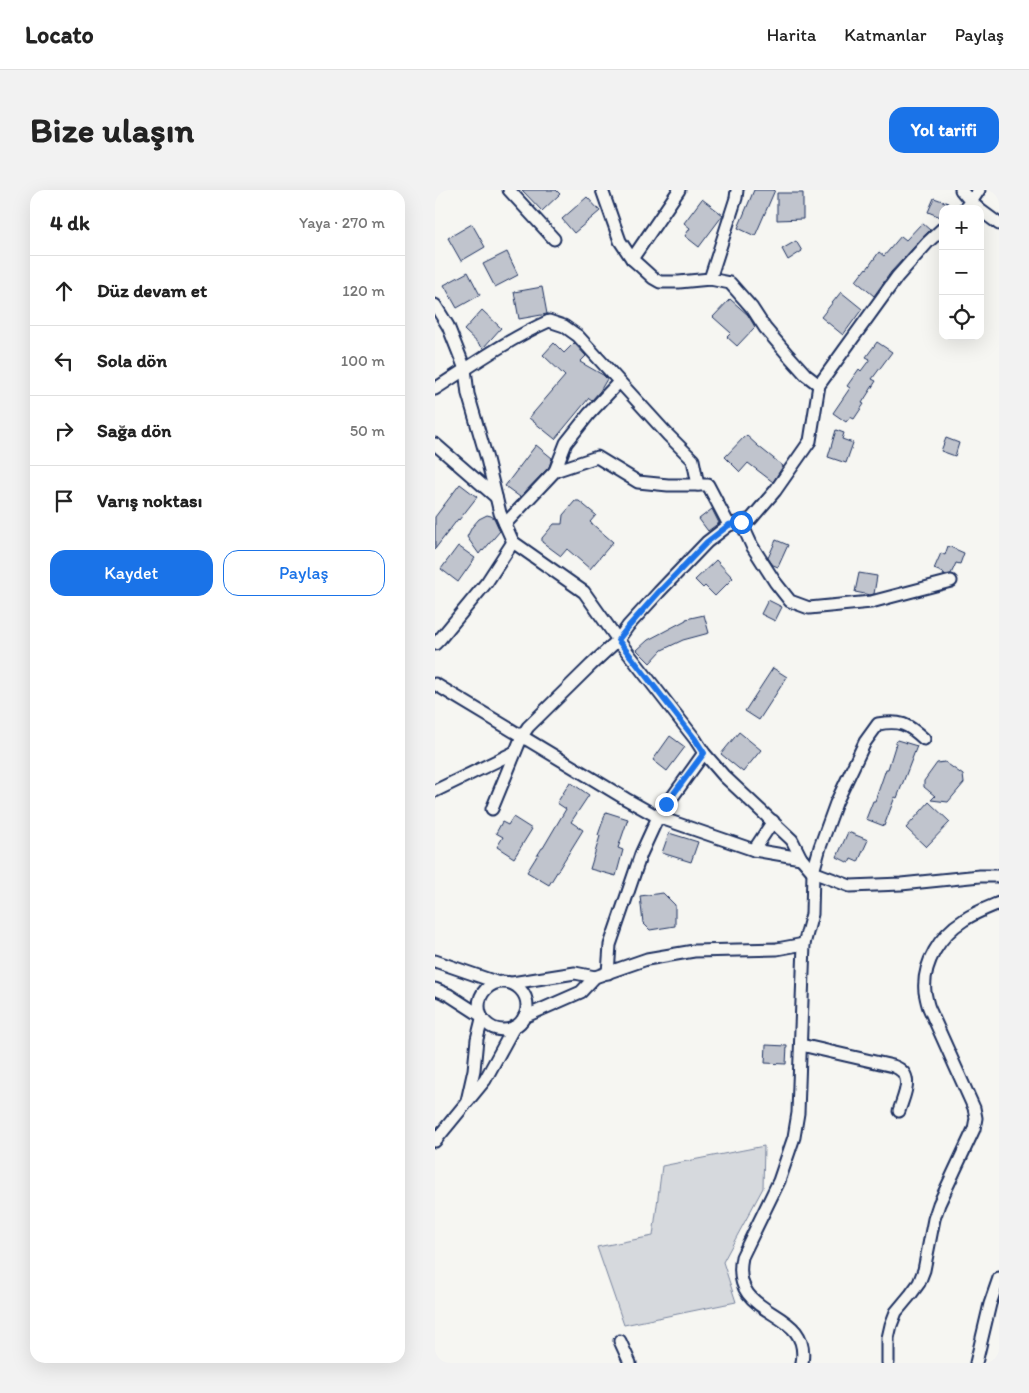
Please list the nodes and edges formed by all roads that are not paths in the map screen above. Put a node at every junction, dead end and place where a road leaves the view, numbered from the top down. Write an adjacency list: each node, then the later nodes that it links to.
1 (509, 190): 12 (street)
2 (603, 190): 13 (street)
3 (679, 190): 13 (street)
4 (737, 190): 14 (street)
5 (961, 190): 7 (street)
6 (979, 190): 8 (street)
7 (972, 205)
8 (974, 205)
9 (984, 214): 10 (street)
10 (999, 224)
11 (939, 232): 18 (street)
12 (554, 239)
13 (632, 258): 14 (street)
14 (710, 279): 18 (street)
15 (435, 305): 16 (street)
16 (465, 369): 17 (street); 19 (street); 23 (street)
17 (619, 382): 21 (street); 22 (street)
18 (819, 385): 24 (street)
19 (435, 389)
20 (435, 444): 23 (street)
21 (555, 471): 22 (street); 25 (street)
22 (698, 485): 26 (street)
23 (496, 497): 25 (street)
24 (741, 522): 26 (street); 28 (street)
25 (505, 524): 27 (street)
26 (729, 525): 29 (street)
27 (513, 542): 29 (street); 30 (street)
28 (951, 581)
29 (618, 640): 32 (street); 35 (street)
30 (435, 644)
31 (435, 684): 32 (street)
32 (522, 736): 34 (street); 38 (street)
33 (924, 739): 42 (street)
34 (515, 752): 36 (street); 37 (street)
35 (704, 753): 38 (street); 39 (street)
36 (435, 791)
37 (492, 809)
38 (658, 817): 40 (street); 47 (street)
39 (773, 821): 40 (street); 41 (street)
40 (754, 850): 41 (street)
41 (801, 858): 42 (street)
42 (813, 872): 43 (street); 45 (street)
43 (999, 876)
44 (999, 903): 64 (street)
45 (805, 944): 47 (street); 55 (street)
46 (435, 962): 49 (street)
47 (608, 973): 48 (street)
48 (595, 977): 50 (street); 53 (street)
49 (496, 982): 50 (street); 52 (street)
50 (511, 983): 53 (street)
51 (435, 989): 52 (street)
52 (481, 1017): 54 (street); 56 (street)
53 (524, 1017): 54 (street)
54 (514, 1027): 56 (street)
55 (801, 1045): 57 (street); 63 (street)
56 (466, 1104): 58 (street)
57 (899, 1111)
58 (435, 1141)
59 (999, 1278): 60 (street)
60 (995, 1305): 65 (street)
61 (620, 1341): 62 (street)
62 (630, 1363)
63 (802, 1363)
64 (888, 1363)
65 (976, 1363)

